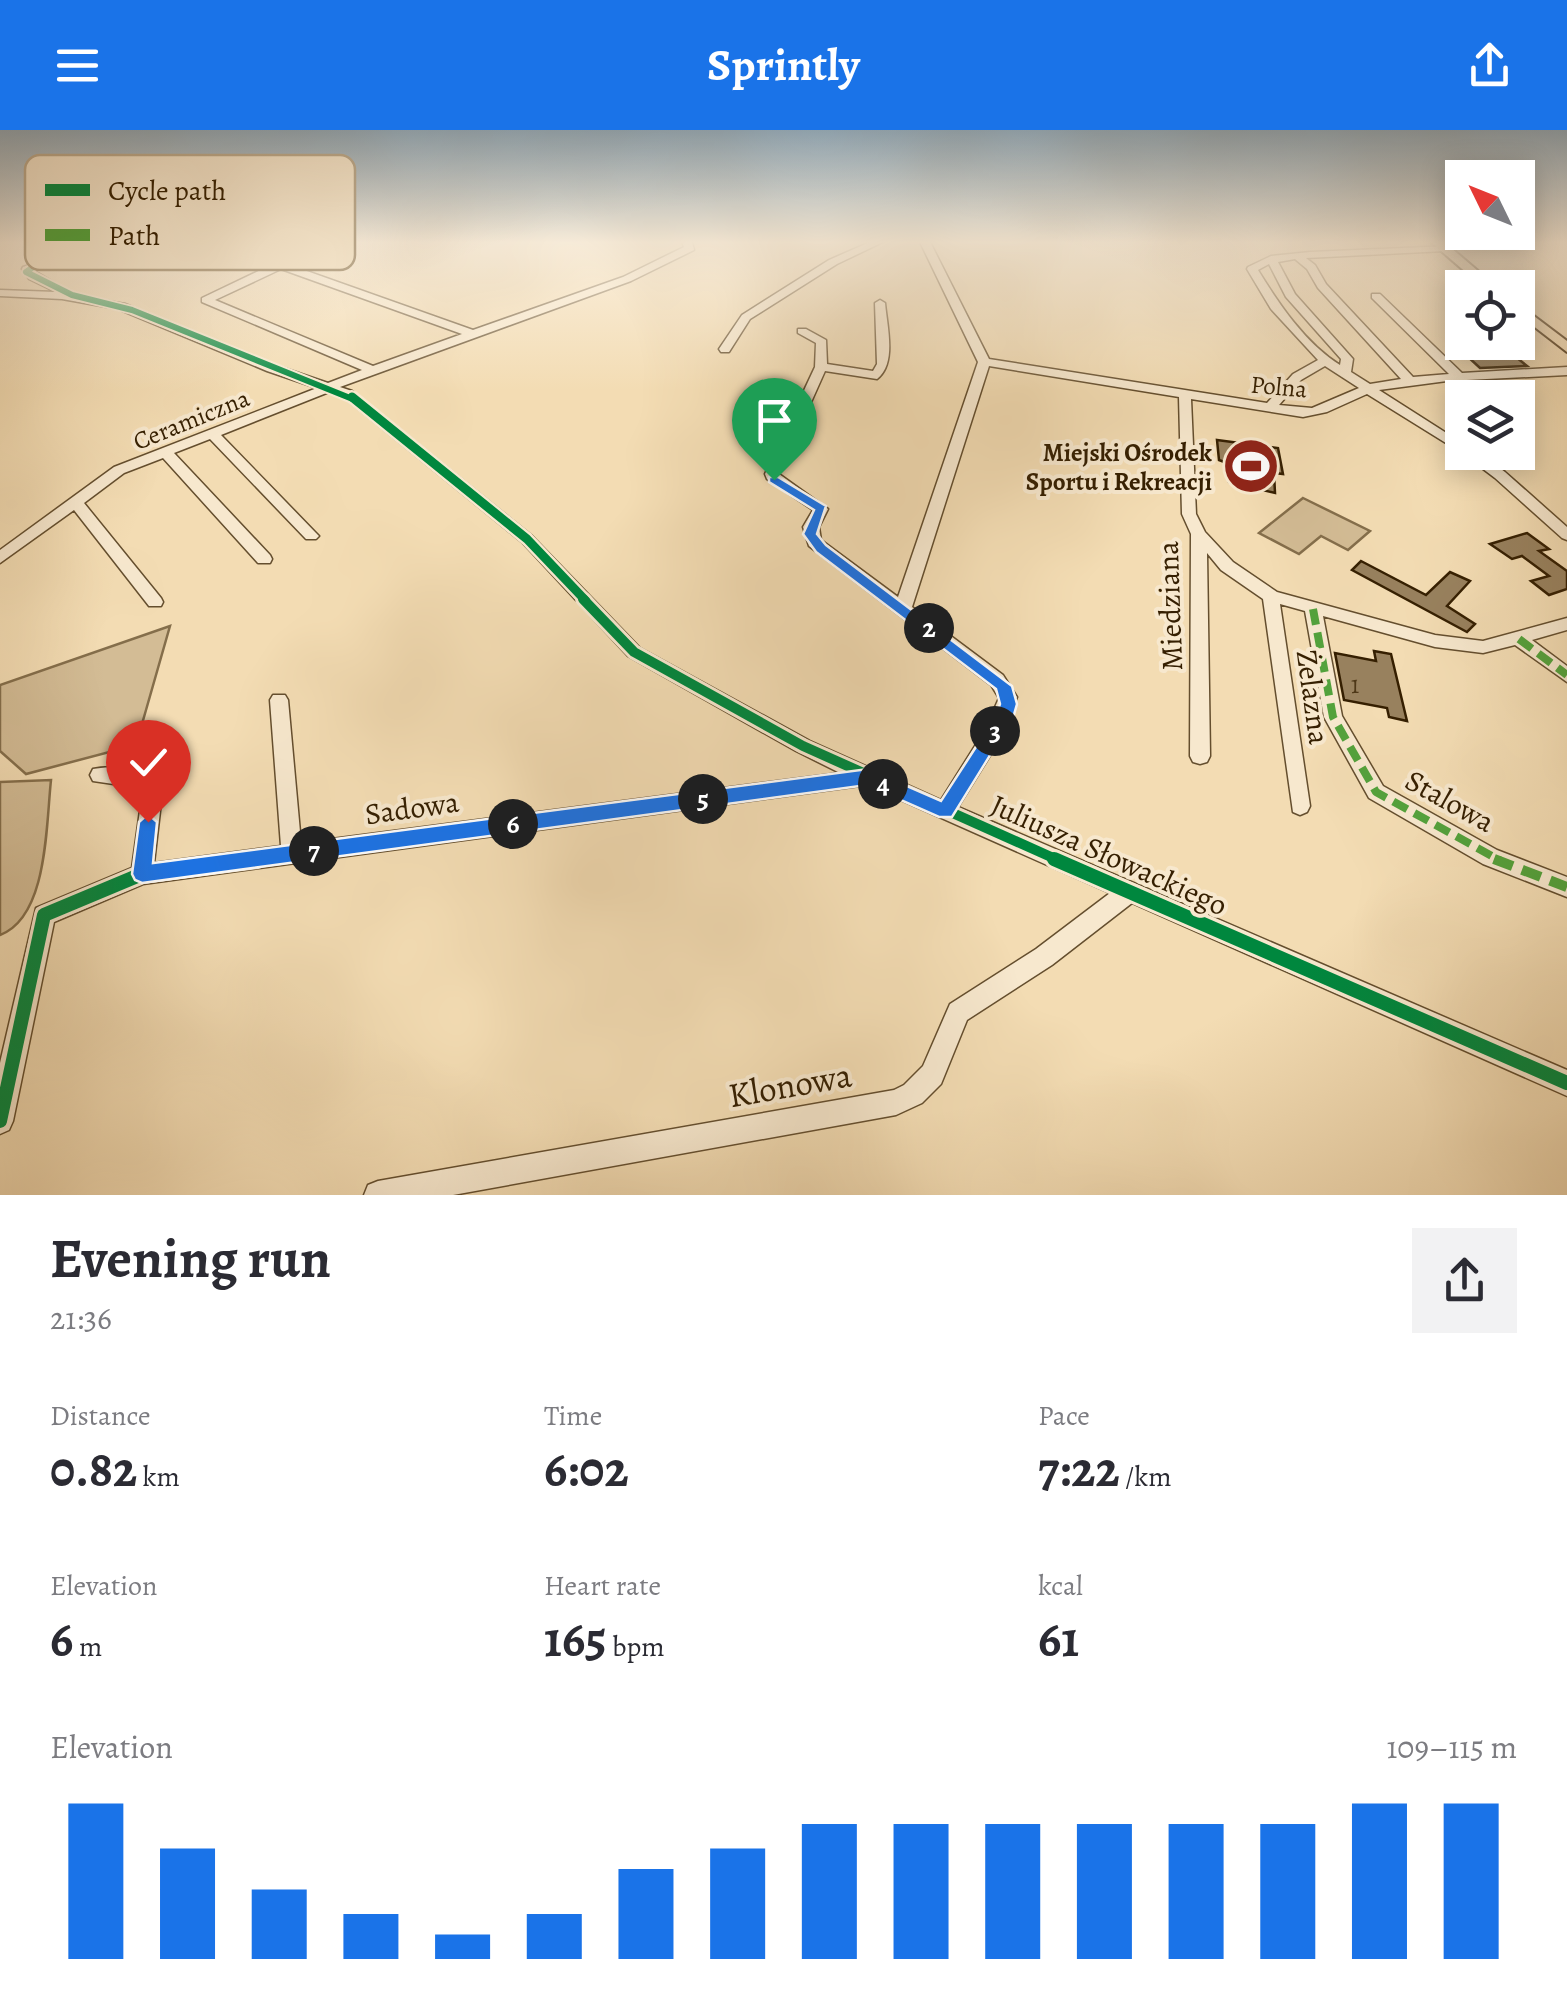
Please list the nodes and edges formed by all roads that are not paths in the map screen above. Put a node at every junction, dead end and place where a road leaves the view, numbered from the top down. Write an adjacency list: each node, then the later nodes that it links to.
1 (51, 292): 25 (street, Juliusza Słowackiego)
2 (224, 292): 20 (street)
3 (352, 292): 14 (street)
4 (591, 292): 14 (street, Ceramiczna)
5 (786, 292): 16 (street)
6 (949, 292): 18 (street)
7 (1265, 292): 17 (street)
8 (1288, 292): 22 (street)
9 (1326, 292): 24 (street)
10 (1376, 296): 23 (street)
11 (880, 304): 19 (street)
12 (1535, 322): 15 (main road)
13 (802, 331): 19 (street)
14 (473, 334): 20 (street, Ceramiczna)
15 (1567, 348)
16 (726, 349)
17 (1325, 361): 22 (street); 28 (street)
18 (984, 362): 27 (street, Polna); 41 (street)
19 (821, 367): 41 (street)
20 (374, 370): 25 (street, Ceramiczna)
21 (1567, 371): 23 (street, Polna)
22 (1345, 373): 26 (street)
23 (1459, 377): 24 (street, Polna)
24 (1411, 382): 26 (street, Polna)
25 (331, 387): 29 (street, Ceramiczna); 49 (street, Juliusza Słowackiego)
26 (1372, 388): 28 (street, Polna); 30 (street)
27 (1185, 395): 28 (street, Polna); 34 (street, Miedziana)
28 (1270, 409)
29 (211, 432): 31 (street, Ceramiczna); 36 (street)
30 (1445, 437)
31 (164, 450): 33 (street, Ceramiczna); 38 (street)
32 (1488, 470): 35 (street)
33 (75, 501): 37 (street, Ceramiczna); 40 (street)
34 (1199, 534): 39 (street); 47 (street, Miedziana)
35 (1567, 535)
36 (312, 536)
37 (0, 558)
38 (264, 559)
39 (1271, 596): 42 (street); 50 (street, Żelazna)
40 (155, 602)
41 (902, 608): 51 (street)
42 (1313, 609): 44 (street); 54 (street, Stalowa)
43 (1567, 624): 44 (street)
44 (1519, 639): 45 (street)
45 (1567, 675)
46 (279, 700): 52 (street)
47 (1200, 756)
48 (100, 774): 53 (street)
49 (868, 777): 51 (street, Juliusza Słowackiego); 52 (street, Sadowa)
50 (1300, 806)
51 (945, 811): 55 (street, Juliusza Słowackiego)
52 (292, 854): 53 (street, Sadowa)
53 (142, 874): 57 (street, Sadowa)
54 (1567, 887)
55 (1130, 892): 56 (street, Juliusza Słowackiego); 58 (street, Klonowa)
56 (1567, 1083)
57 (0, 1121)
58 (378, 1195)

